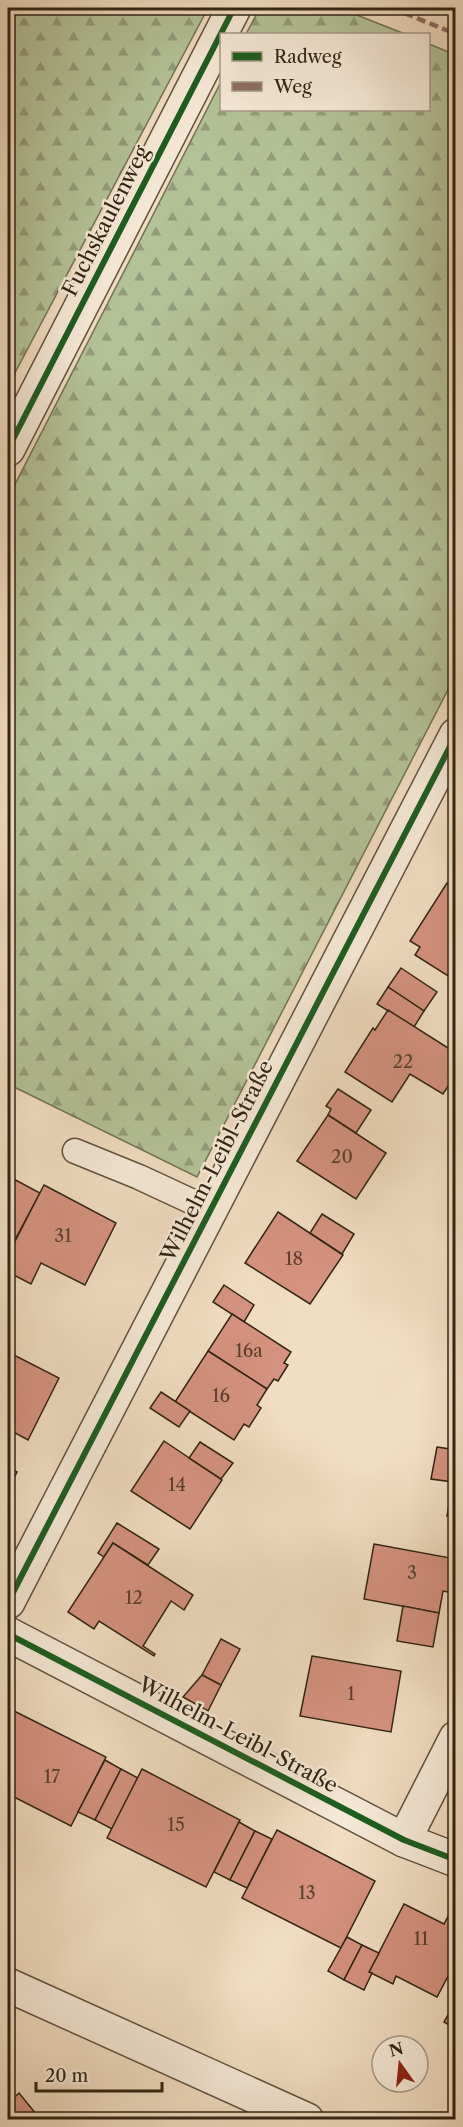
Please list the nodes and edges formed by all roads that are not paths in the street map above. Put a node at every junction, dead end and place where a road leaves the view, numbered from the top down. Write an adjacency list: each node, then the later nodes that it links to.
1 (234, 8): 2 (street, Fuchskaulenweg)
2 (221, 33)
3 (220, 35): 4 (street, Fuchskaulenweg)
4 (8, 449)
5 (456, 735): 7 (street, Wilhelm-Leibl-Straße)
6 (75, 1151): 7 (lane)
7 (210, 1209): 8 (street, Wilhelm-Leibl-Straße)
8 (8, 1602)
9 (8, 1634): 11 (street, Wilhelm-Leibl-Straße)
10 (456, 1738): 11 (street)
11 (404, 1840): 12 (street, Wilhelm-Leibl-Straße)
12 (456, 1860)
13 (8, 1985): 14 (street)
14 (307, 2120)

